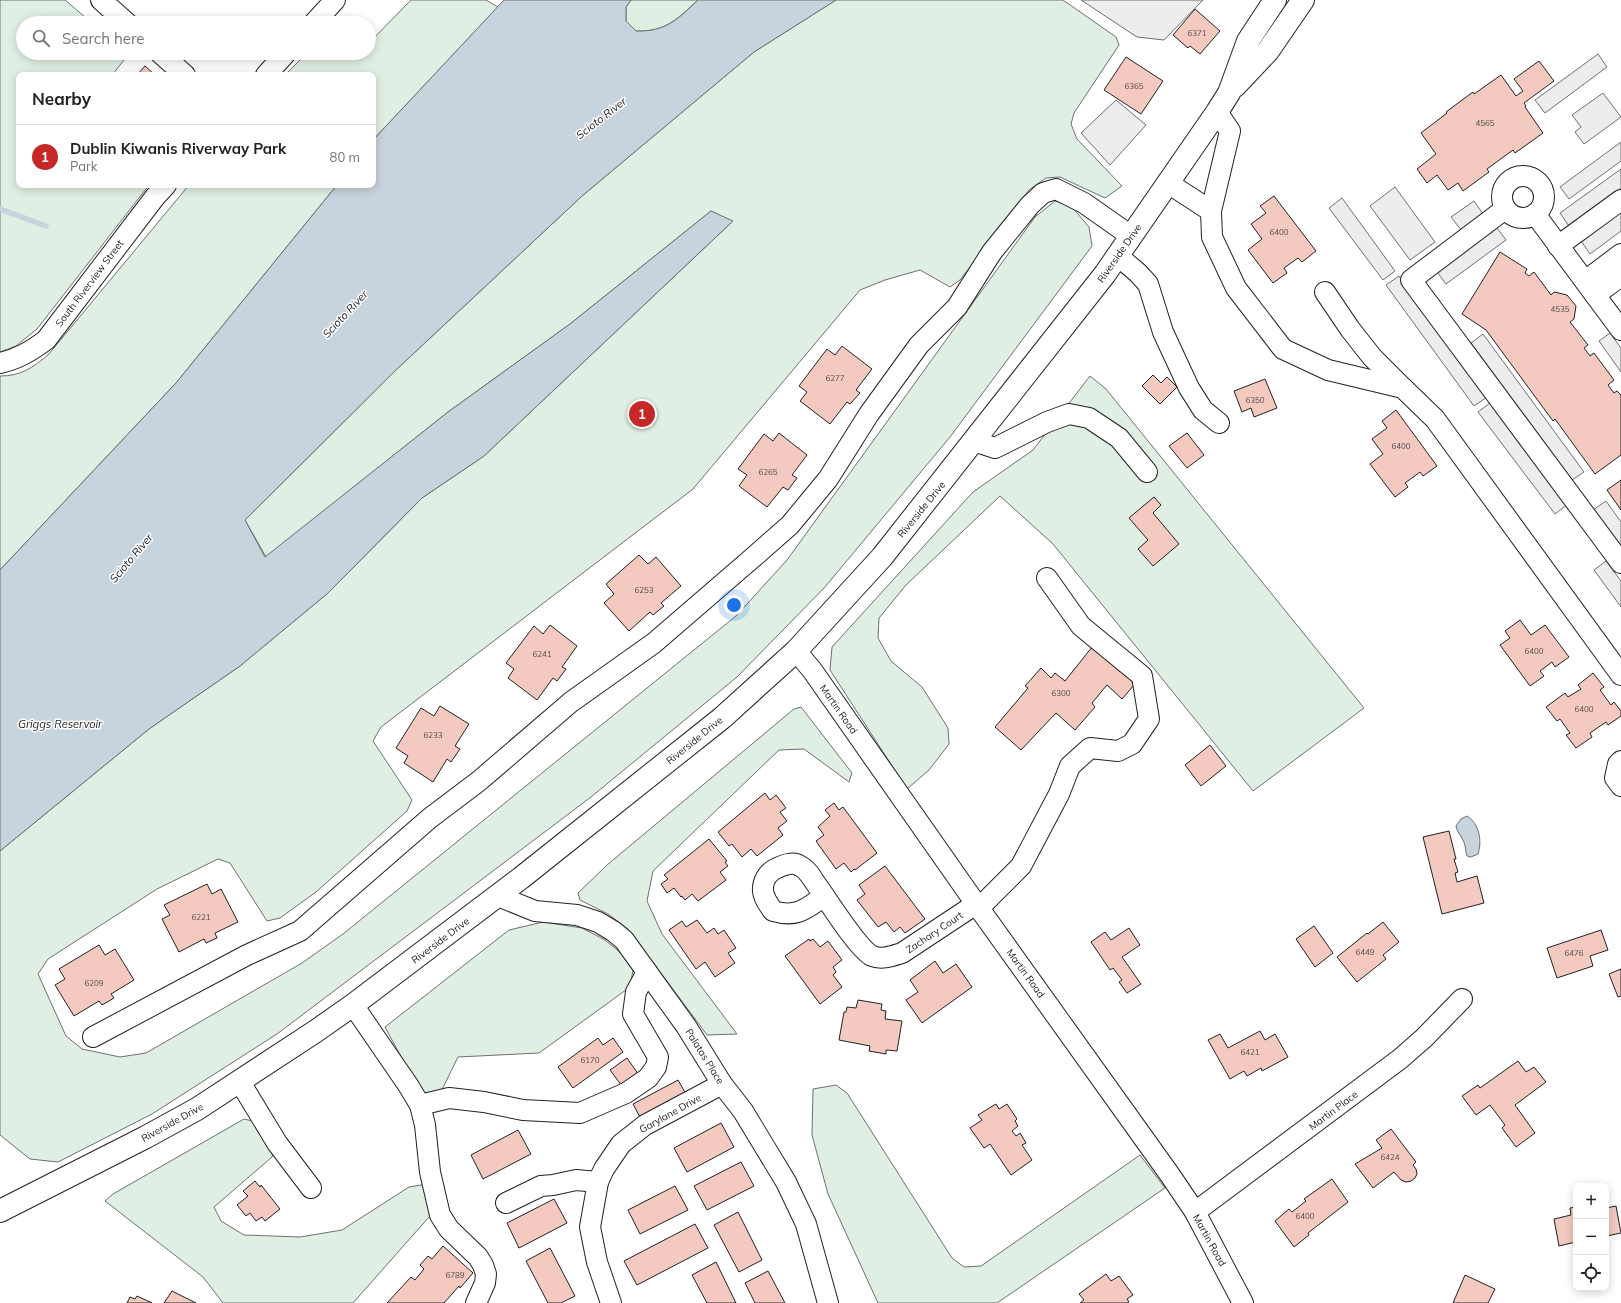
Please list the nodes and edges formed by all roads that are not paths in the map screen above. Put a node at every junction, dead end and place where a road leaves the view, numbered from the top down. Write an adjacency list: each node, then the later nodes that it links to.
1 (101, 0): 5 (street)
2 (335, 0): 6 (street)
3 (1275, 0): 11 (main road, Riverside Drive)
4 (1303, 0): 11 (main road, Riverside Drive)
5 (118, 16)
6 (320, 16)
7 (168, 60): 9 (street)
8 (280, 60): 10 (street)
9 (182, 72)
10 (269, 72)
11 (1229, 93): 12 (main road, Riverside Drive)
12 (1217, 112): 13 (main road, Riverside Drive); 17 (street)
13 (1168, 184): 17 (street); 19 (main road, Riverside Drive)
14 (163, 188): 27 (street, South Riverview Street)
15 (1621, 200): 20 (street)
16 (1506, 209): 18 (street); 18 (street); 32 (street)
17 (1212, 211): 28 (street)
18 (1535, 214): 20 (street)
19 (1132, 236): 22 (main road, Riverside Drive); 44 (street)
20 (1558, 246): 24 (street)
21 (1621, 254): 24 (street)
22 (1118, 256): 29 (street); 30 (main road, Riverside Drive)
23 (1621, 276): 24 (street)
24 (1590, 288): 26 (street)
25 (1325, 292): 28 (street)
26 (1621, 330)
27 (0, 363)
28 (1403, 388): 35 (street)
29 (1220, 423)
30 (974, 442): 31 (street); 34 (main road, Riverside Drive)
31 (1147, 472)
32 (1621, 563)
33 (1047, 578): 40 (street, Zachary Court)
34 (796, 651): 38 (main road, Riverside Drive); 40 (street, Martin Road)
35 (1621, 675)
36 (1621, 761): 37 (street)
37 (1621, 786)
38 (498, 896): 41 (street, Palatas Place); 43 (main road, Riverside Drive)
39 (824, 896): 40 (street, Zachary Court)
40 (977, 906): 52 (street, Martin Road)
41 (647, 972): 46 (street, Palatas Place); 47 (street)
42 (1462, 999): 52 (street, Martin Place)
43 (353, 1005): 45 (main road, Riverside Drive); 47 (street)
44 (93, 1037)
45 (240, 1082): 49 (street); 51 (main road, Riverside Drive)
46 (722, 1084): 48 (street, Garylane Drive); 55 (street, Palatas Place)
47 (420, 1105): 53 (street)
48 (598, 1182): 50 (street); 54 (street, Garylane Drive)
49 (311, 1188)
50 (506, 1203)
51 (0, 1211)
52 (1195, 1212): 56 (street, Martin Road)
53 (477, 1302)
54 (612, 1303)
55 (828, 1303)
56 (1243, 1303)

